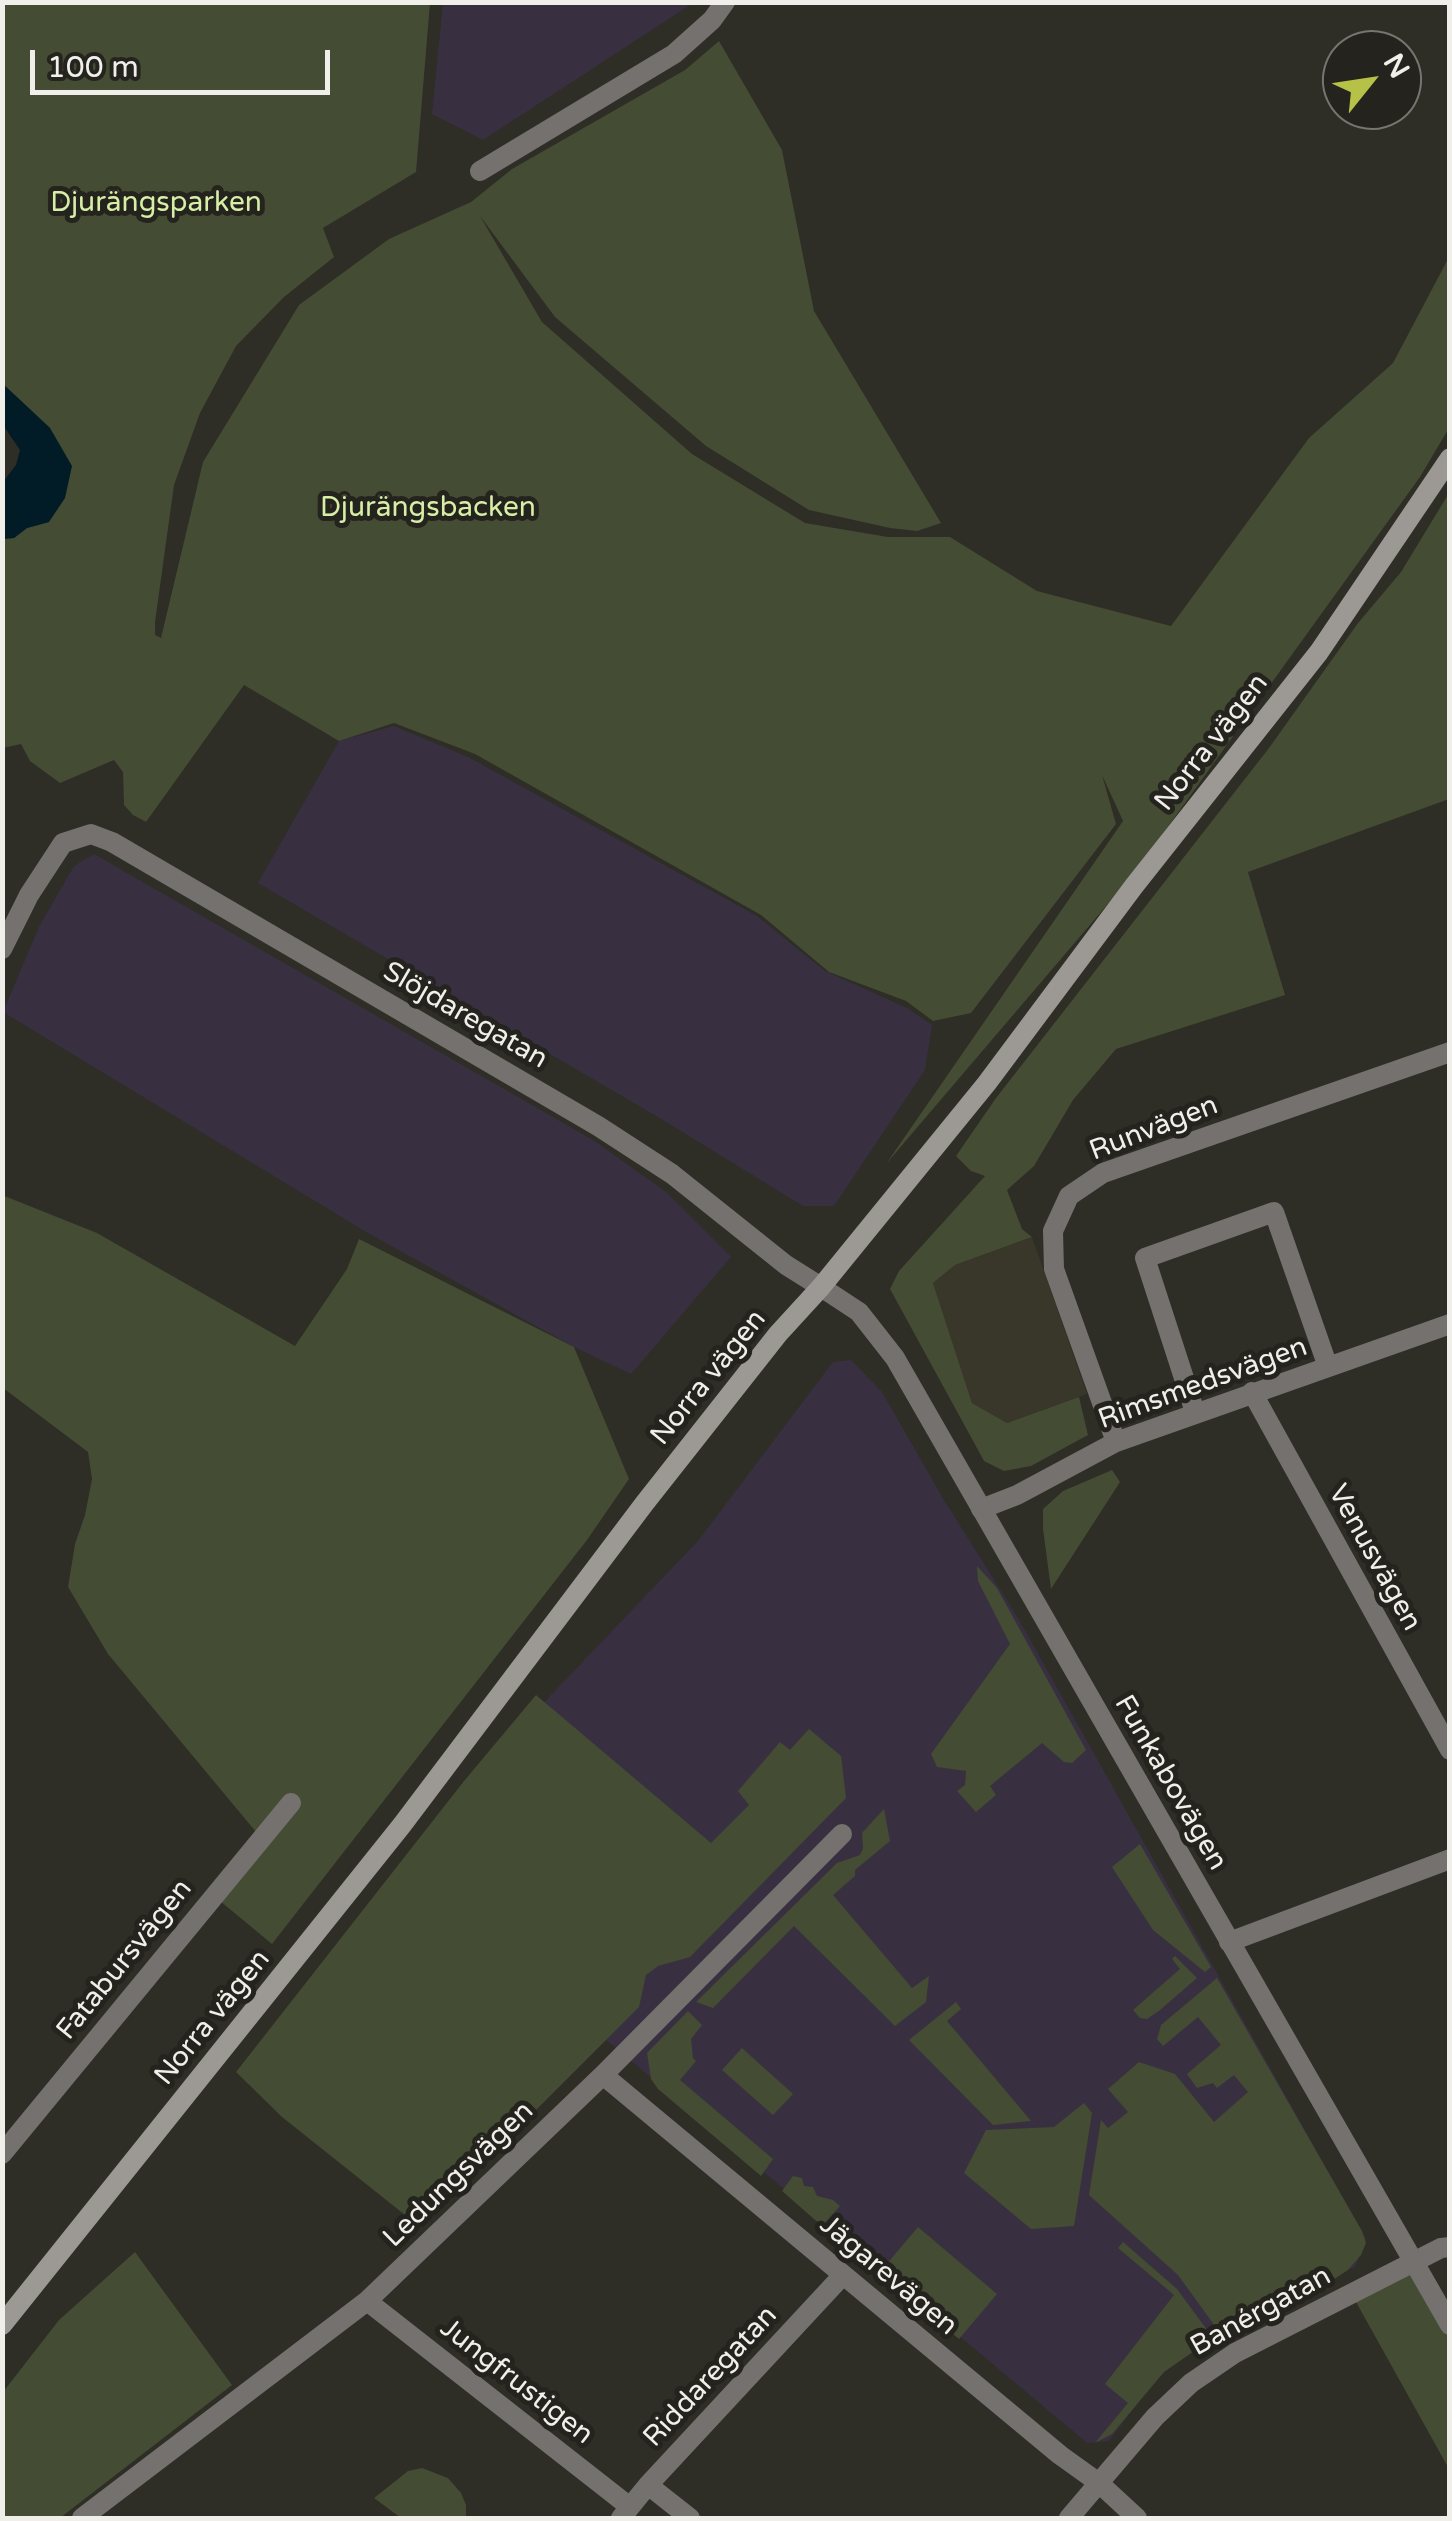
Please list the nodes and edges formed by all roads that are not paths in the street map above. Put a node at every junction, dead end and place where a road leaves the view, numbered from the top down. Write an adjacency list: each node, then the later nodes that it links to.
1 (726, 2): 2 (street)
2 (480, 171)
3 (1450, 458): 6 (main road, Norra vägen)
4 (2, 949): 6 (street, Slöjdaregatan)
5 (1450, 1052): 11 (street, Runvägen)
6 (821, 1286): 12 (street, Funkabovägen); 24 (main road, Norra vägen)
7 (1450, 1324): 8 (street, Rimsmedsvägen)
8 (1328, 1367): 9 (street, Rimsmedsvägen); 10 (street)
9 (1252, 1392): 10 (street, Rimsmedsvägen); 13 (street, Venusvägen)
10 (1194, 1412): 11 (street, Rimsmedsvägen)
11 (1116, 1442): 12 (street, Rimsmedsvägen)
12 (980, 1509): 17 (street, Funkabovägen)
13 (1450, 1750)
14 (292, 1803): 19 (street, Fatabursvägen)
15 (842, 1834): 18 (street, Ledungsvägen)
16 (1450, 1859): 17 (street)
17 (1230, 1942): 21 (street, Funkabovägen)
18 (603, 2075): 22 (street, Jägarevägen); 23 (street, Ledungsvägen)
19 (2, 2154)
20 (1450, 2248): 21 (street, Banérgatan)
21 (1413, 2262): 25 (street, Funkabovägen); 26 (street, Banérgatan)
22 (843, 2275): 26 (street, Jägarevägen); 27 (street, Riddaregatan)
23 (367, 2301): 28 (street, Jungfrustigen); 29 (street, Ledungsvägen)
24 (2, 2325)
25 (1450, 2325)
26 (1099, 2483): 31 (street, Banérgatan); 32 (street, Jägarevägen)
27 (648, 2485): 28 (street, Riddaregatan); 30 (street)
28 (626, 2513)
29 (82, 2518)
30 (690, 2518)
31 (1069, 2518)
32 (1137, 2518)

